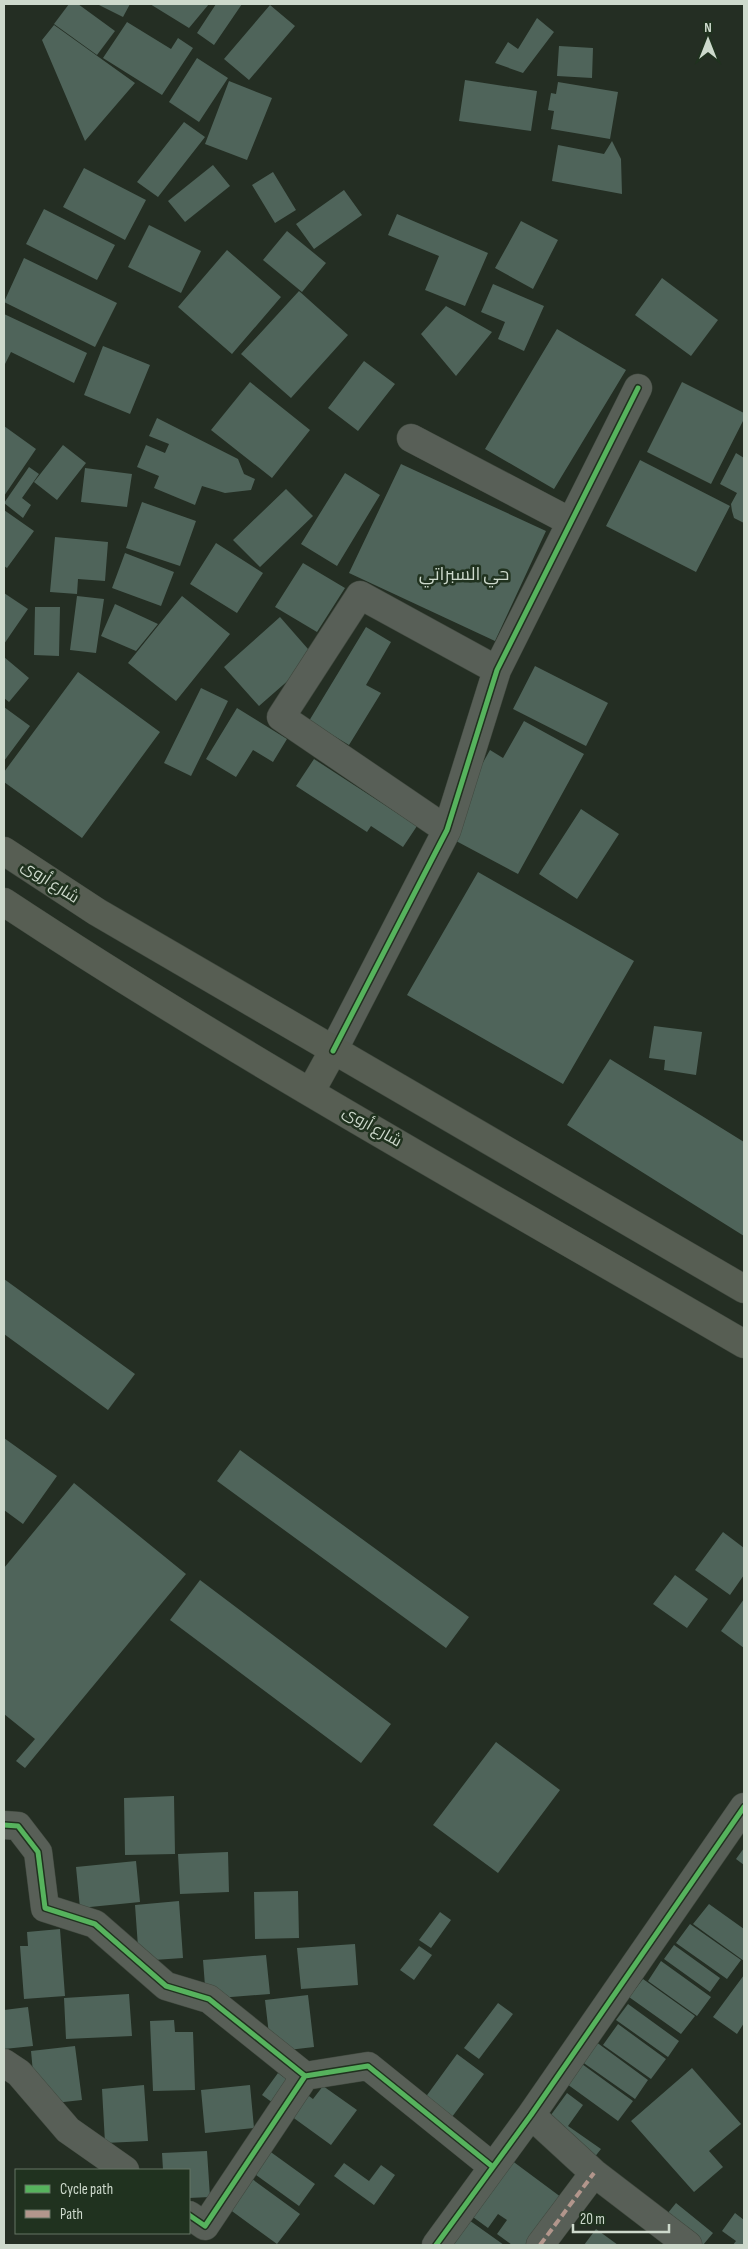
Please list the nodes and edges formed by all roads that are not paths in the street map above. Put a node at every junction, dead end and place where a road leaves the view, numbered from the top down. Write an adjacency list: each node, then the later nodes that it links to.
1 (638, 388): 3 (street)
2 (411, 438): 3 (street)
3 (571, 522): 4 (street)
4 (496, 670): 5 (street); 5 (street)
5 (447, 830): 8 (street)
6 (4, 851): 8 (main road, شارع أروى)
7 (4, 902): 9 (main road, شارع أروى)
8 (333, 1050): 9 (main road); 10 (main road, شارع أروى)
9 (311, 1091): 11 (main road, شارع أروى)
10 (744, 1289)
11 (744, 1344)
12 (744, 1807): 16 (street)
13 (4, 1825): 15 (street)
14 (4, 2063): 18 (street)
15 (305, 2076): 17 (street); 20 (street)
16 (531, 2115): 17 (street); 19 (street)
17 (493, 2167): 21 (street)
18 (124, 2169)
19 (594, 2173): 22 (street); 23 (street)
20 (190, 2216)
21 (436, 2245)
22 (540, 2245)
23 (688, 2245)

